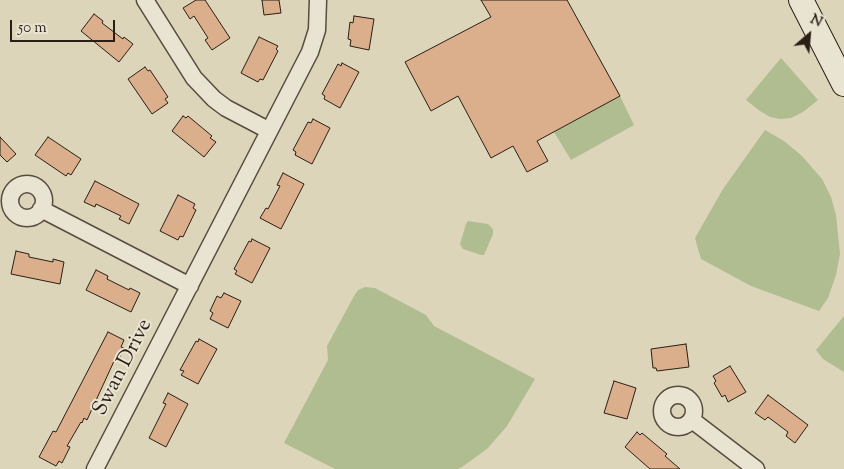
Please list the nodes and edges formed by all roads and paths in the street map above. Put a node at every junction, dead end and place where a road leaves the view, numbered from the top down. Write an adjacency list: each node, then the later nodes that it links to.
1 (145, 0): 5 (street)
2 (318, 0): 5 (street, Swan Drive)
3 (801, 0): 4 (street)
4 (844, 84)
5 (268, 130): 7 (street, Swan Drive)
6 (41, 209): 7 (street)
7 (190, 286): 9 (street, Swan Drive)
8 (692, 420): 10 (street)
9 (96, 469)
10 (756, 469)

